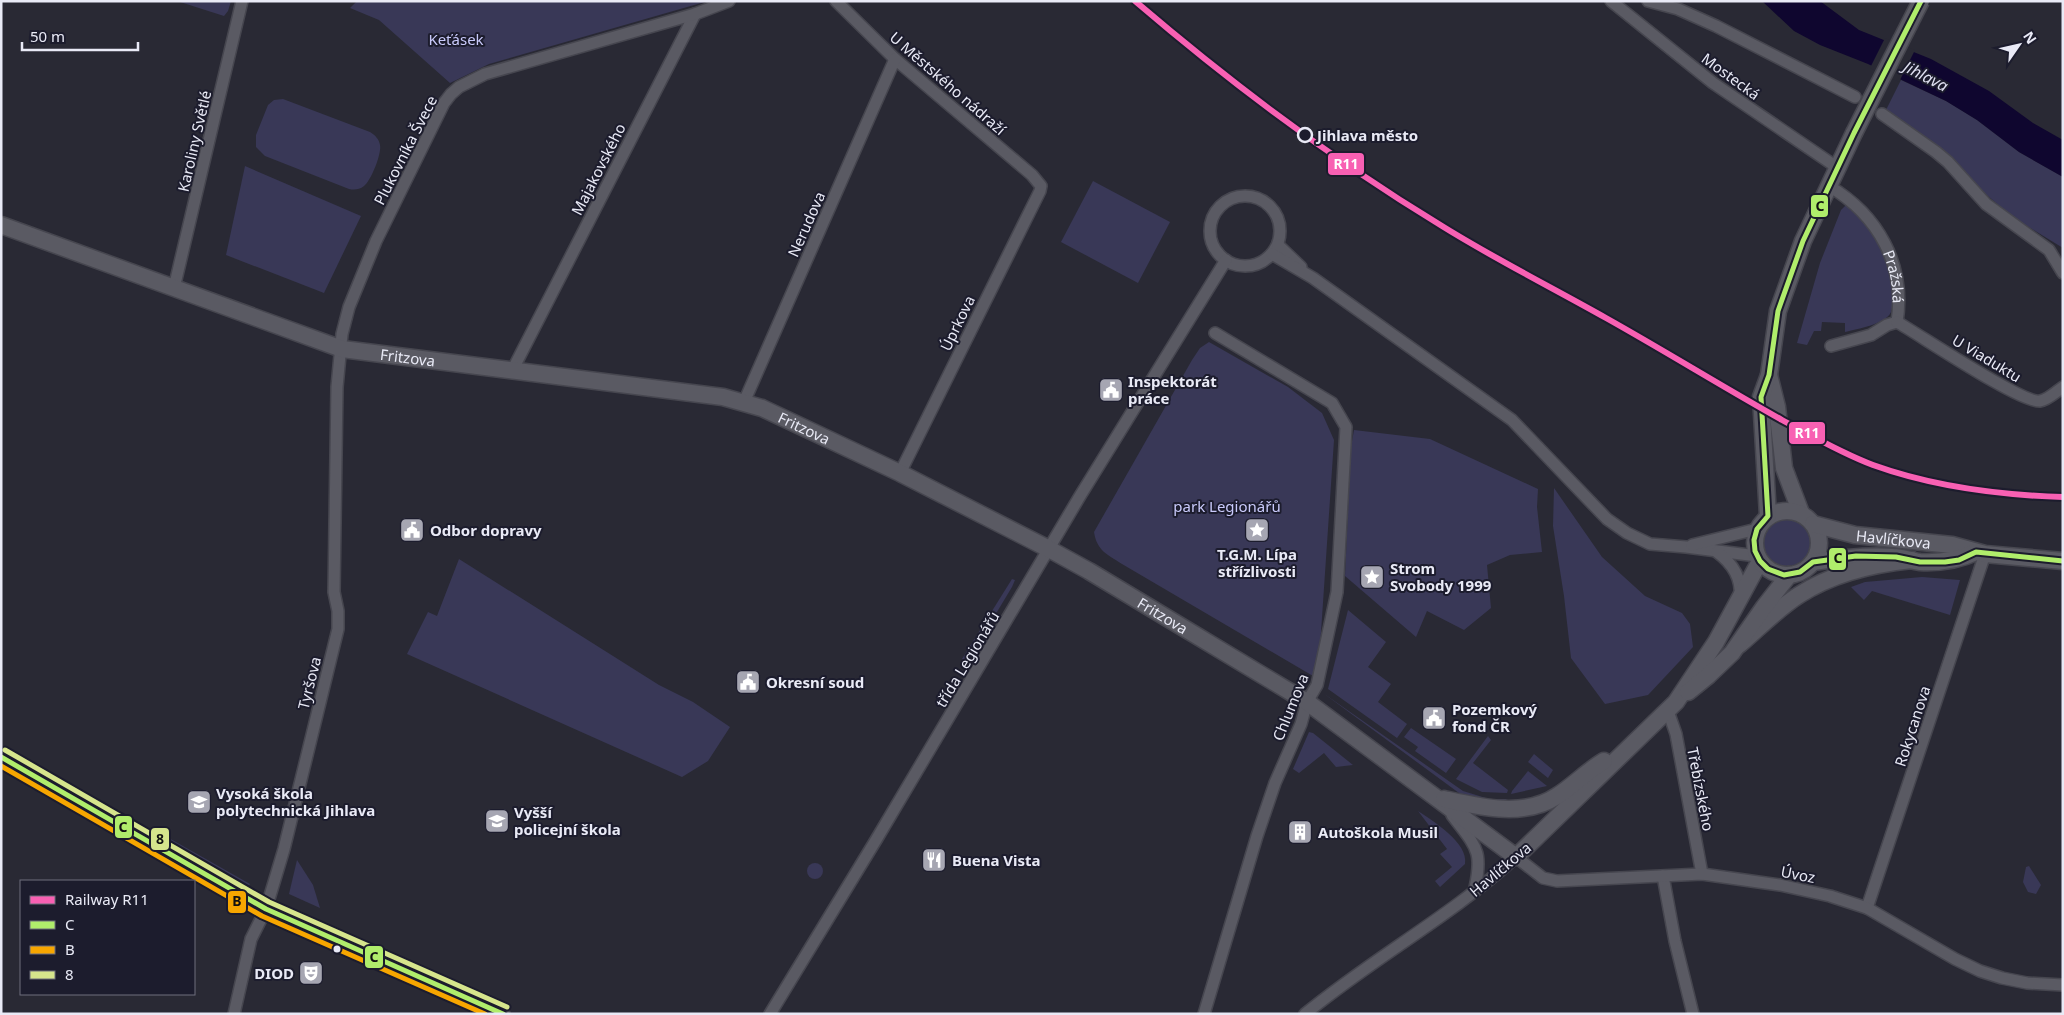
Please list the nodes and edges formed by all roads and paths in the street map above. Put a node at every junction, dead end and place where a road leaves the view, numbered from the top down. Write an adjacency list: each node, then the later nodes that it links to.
1 (242, 1): 20 (street, Karoliny Světlé)
2 (729, 1): 7 (street)
3 (836, 1): 8 (street, U Městského nádraží)
4 (1611, 1): 11 (street, Mostecká)
5 (1648, 1): 9 (street)
6 (1921, 1): 11 (street, bridge)
7 (695, 14): 24 (street, Plukovníka Švece); 25 (street, Majakovského)
8 (895, 59): 12 (street, U Městského nádraží); 28 (street, Nerudova)
9 (1855, 97)
10 (1882, 114): 19 (street)
11 (1838, 168): 13 (street)
12 (1041, 186): 29 (street, Úprkova)
13 (1829, 186): 21 (street, Pražská); 26 (street)
14 (1, 225): 15 (street, Fritzova)
15 (31, 236): 16 (street); 20 (street, Fritzova)
16 (1, 237)
17 (1275, 250): 18 (street); 18 (street); 34 (street)
18 (1226, 260): 35 (street, třída Legionářů)
19 (2063, 273)
20 (174, 288): 24 (street, Fritzova)
21 (1897, 322): 23 (street, Pražská); 27 (street, U Viaduktu)
22 (1215, 333): 45 (street, Chlumova)
23 (1831, 346)
24 (342, 349): 25 (street, Fritzova); 57 (street, Tyršova)
25 (512, 371): 28 (street, Fritzova)
26 (1768, 375): 30 (street); 31 (street)
27 (2063, 387)
28 (744, 402): 29 (street, Fritzova)
29 (900, 473): 35 (street, Fritzova)
30 (1801, 513): 31 (street); 32 (street, Havlíčkova)
31 (1768, 516): 33 (street)
32 (1813, 524): 37 (street, Havlíčkova); 41 (street)
33 (1757, 529): 34 (street); 38 (street, Havlíčkova)
34 (1686, 547): 36 (street)
35 (1049, 548): 45 (street, Fritzova); 61 (street, třída Legionářů)
36 (1716, 551): 38 (street); 43 (street)
37 (1980, 553): 39 (street, Havlíčkova); 40 (street, Havlíčkova); 56 (street, Rokycanova)
38 (1759, 559): 42 (street); 43 (street, Havlíčkova)
39 (1912, 560): 41 (street, Havlíčkova); 44 (street, Havlíčkova)
40 (2063, 561)
41 (1813, 562): 42 (street, Havlíčkova)
42 (1789, 575): 44 (street, Havlíčkova)
43 (1740, 599): 46 (street, Havlíčkova)
44 (1739, 645): 46 (street, Havlíčkova)
45 (1307, 702): 51 (street, Fritzova); 62 (street, Chlumova)
46 (1672, 706): 47 (street, Havlíčkova); 53 (street, Třebízského)
47 (1628, 747): 51 (street); 52 (street, Havlíčkova)
48 (1, 757): 50 (street)
49 (1, 763): 50 (street)
50 (22, 770): 57 (street)
51 (1439, 798): 52 (street, Fritzova); 55 (street)
52 (1516, 857): 54 (street, Úvoz); 55 (street, Havlíčkova)
53 (1702, 874): 54 (street, Úvoz); 56 (street, Úvoz)
54 (1664, 876): 64 (street)
55 (1474, 892): 63 (street, Havlíčkova)
56 (1867, 908): 58 (street, Úvoz)
57 (266, 909): 59 (street, Tyršova); 60 (street)
58 (2063, 985)
59 (234, 1014)
60 (504, 1014)
61 (770, 1014)
62 (1204, 1014)
63 (1305, 1014)
64 (1693, 1014)

